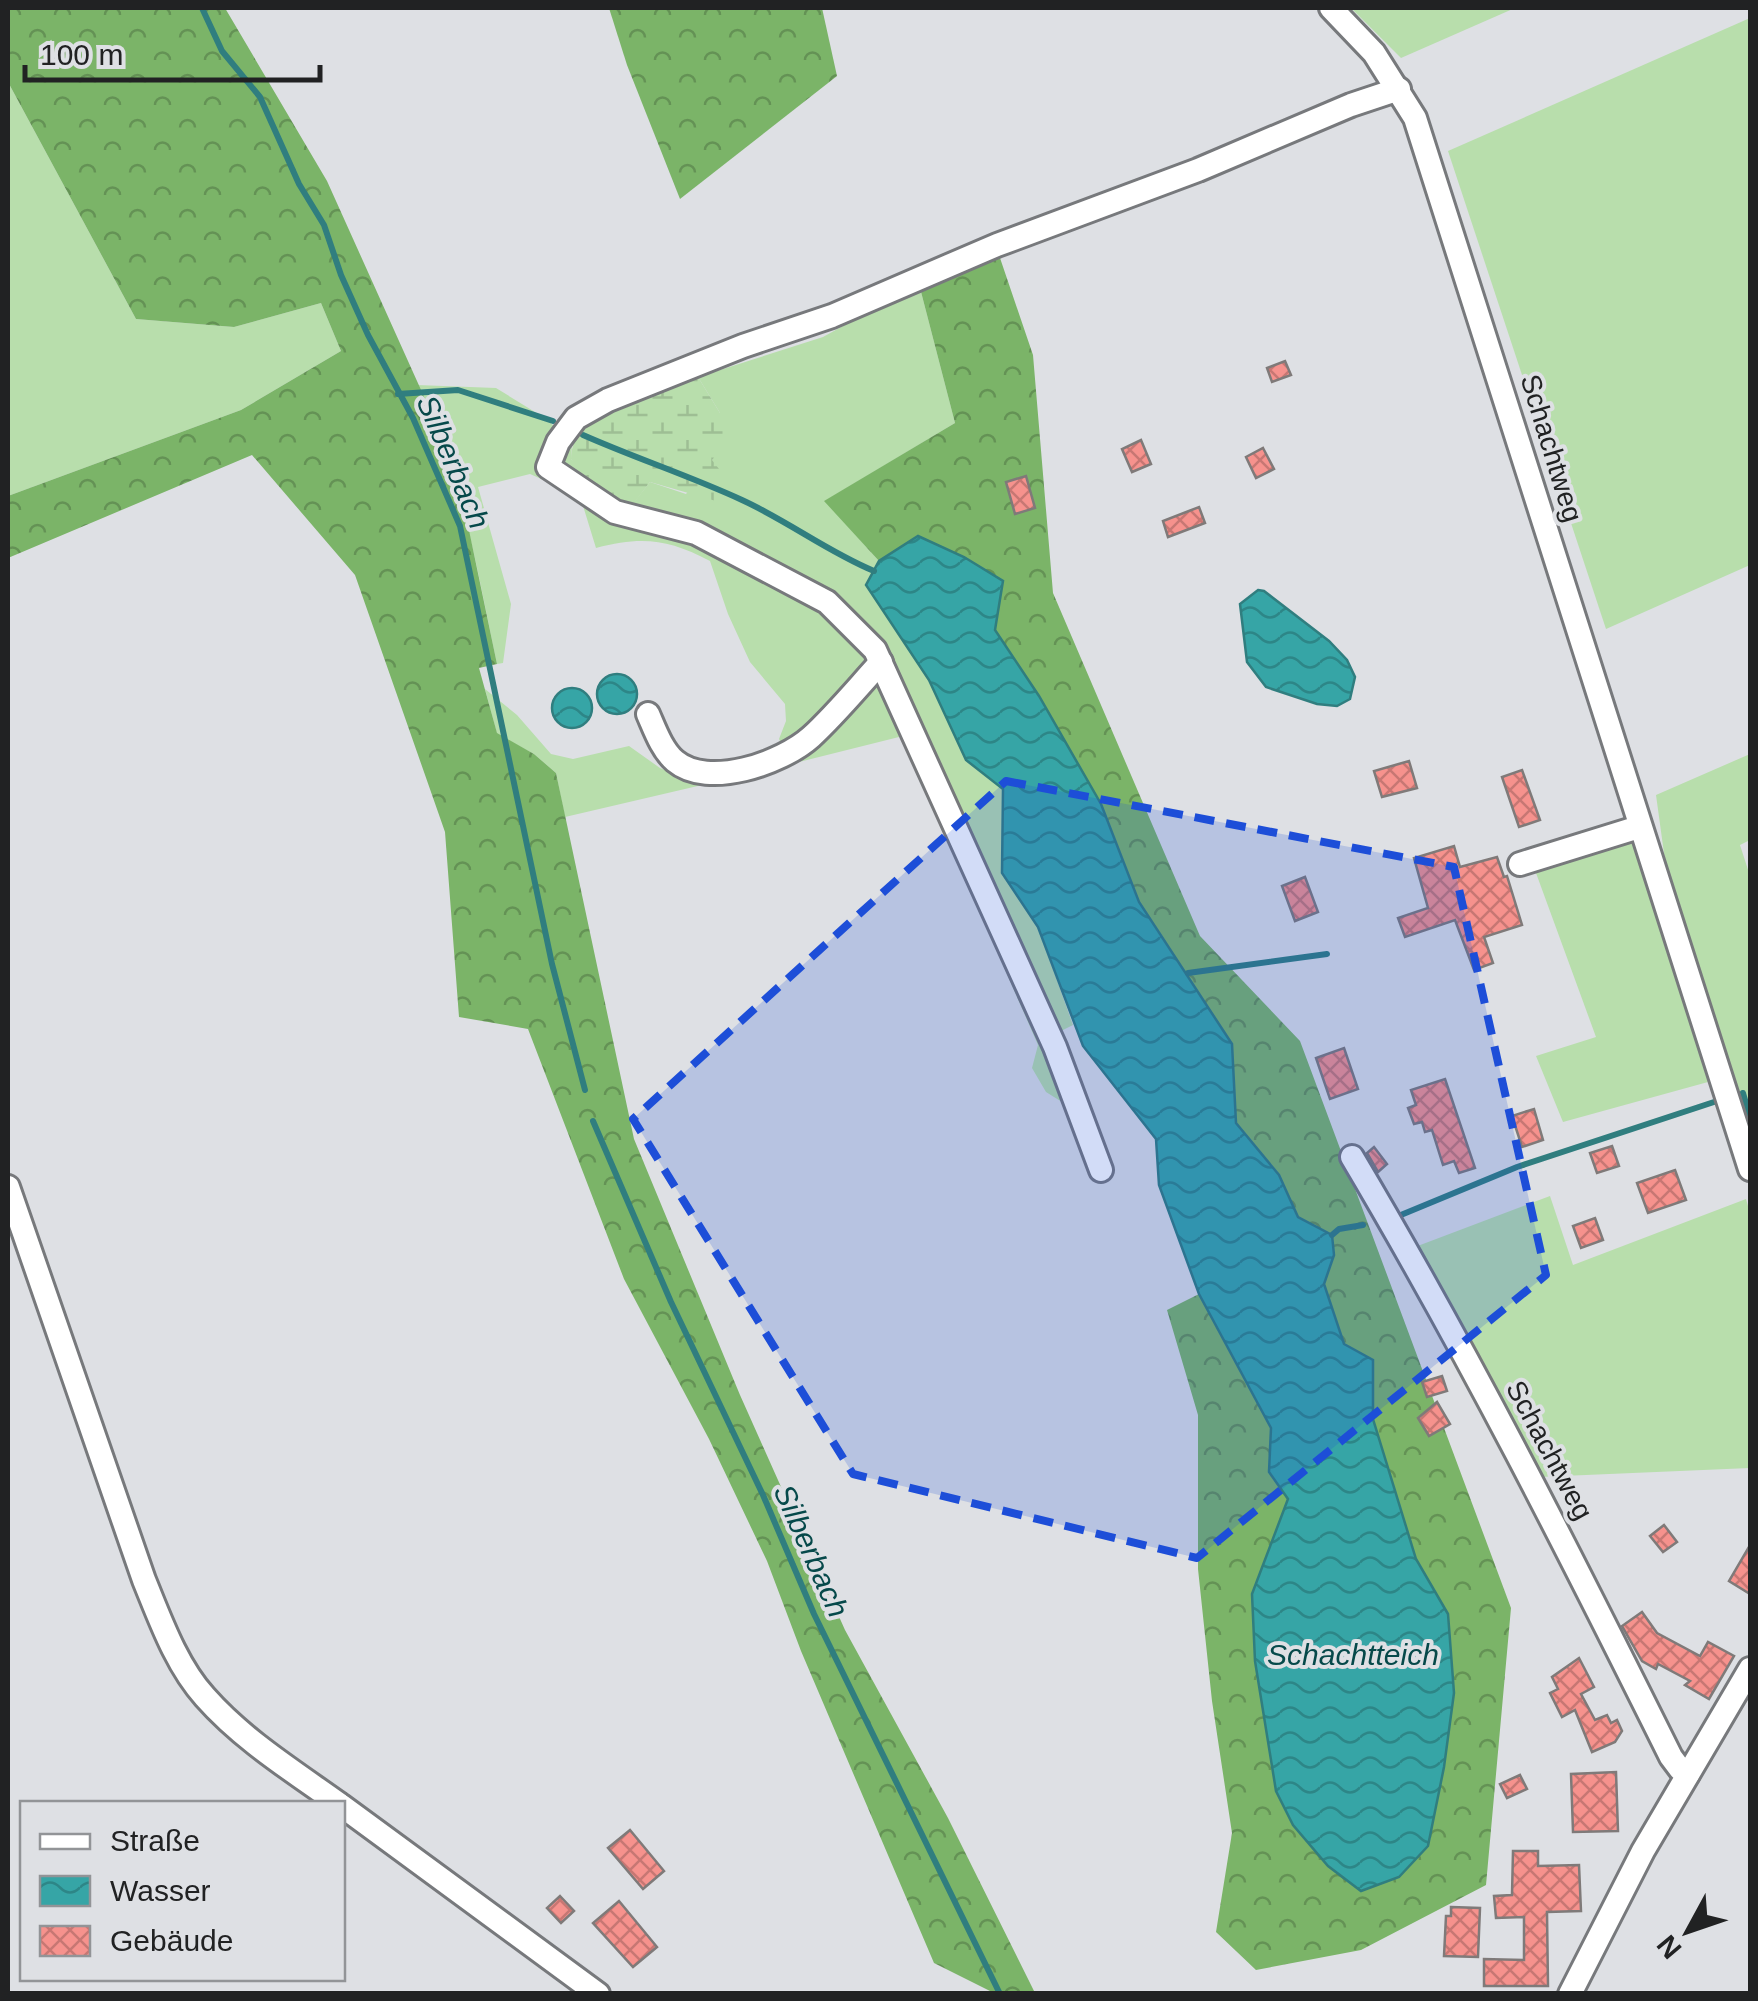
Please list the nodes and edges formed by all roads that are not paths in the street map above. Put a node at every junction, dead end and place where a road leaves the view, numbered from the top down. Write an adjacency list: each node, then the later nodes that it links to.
1 (1332, 8): 2 (street, Schachtweg)
2 (1399, 89): 3 (street); 5 (street, Schachtweg)
3 (881, 662): 4 (street); 7 (street)
4 (648, 714)
5 (1639, 827): 6 (street); 9 (street, Schachtweg)
6 (1520, 864)
7 (1100, 1156)
8 (1352, 1157): 12 (street, Schachtweg)
9 (1750, 1169)
10 (8, 1187): 13 (street)
11 (1750, 1669): 12 (street)
12 (1688, 1774): 16 (street)
13 (335, 1801)
14 (345, 1808): 15 (street)
15 (598, 1994)
16 (1570, 1994)

